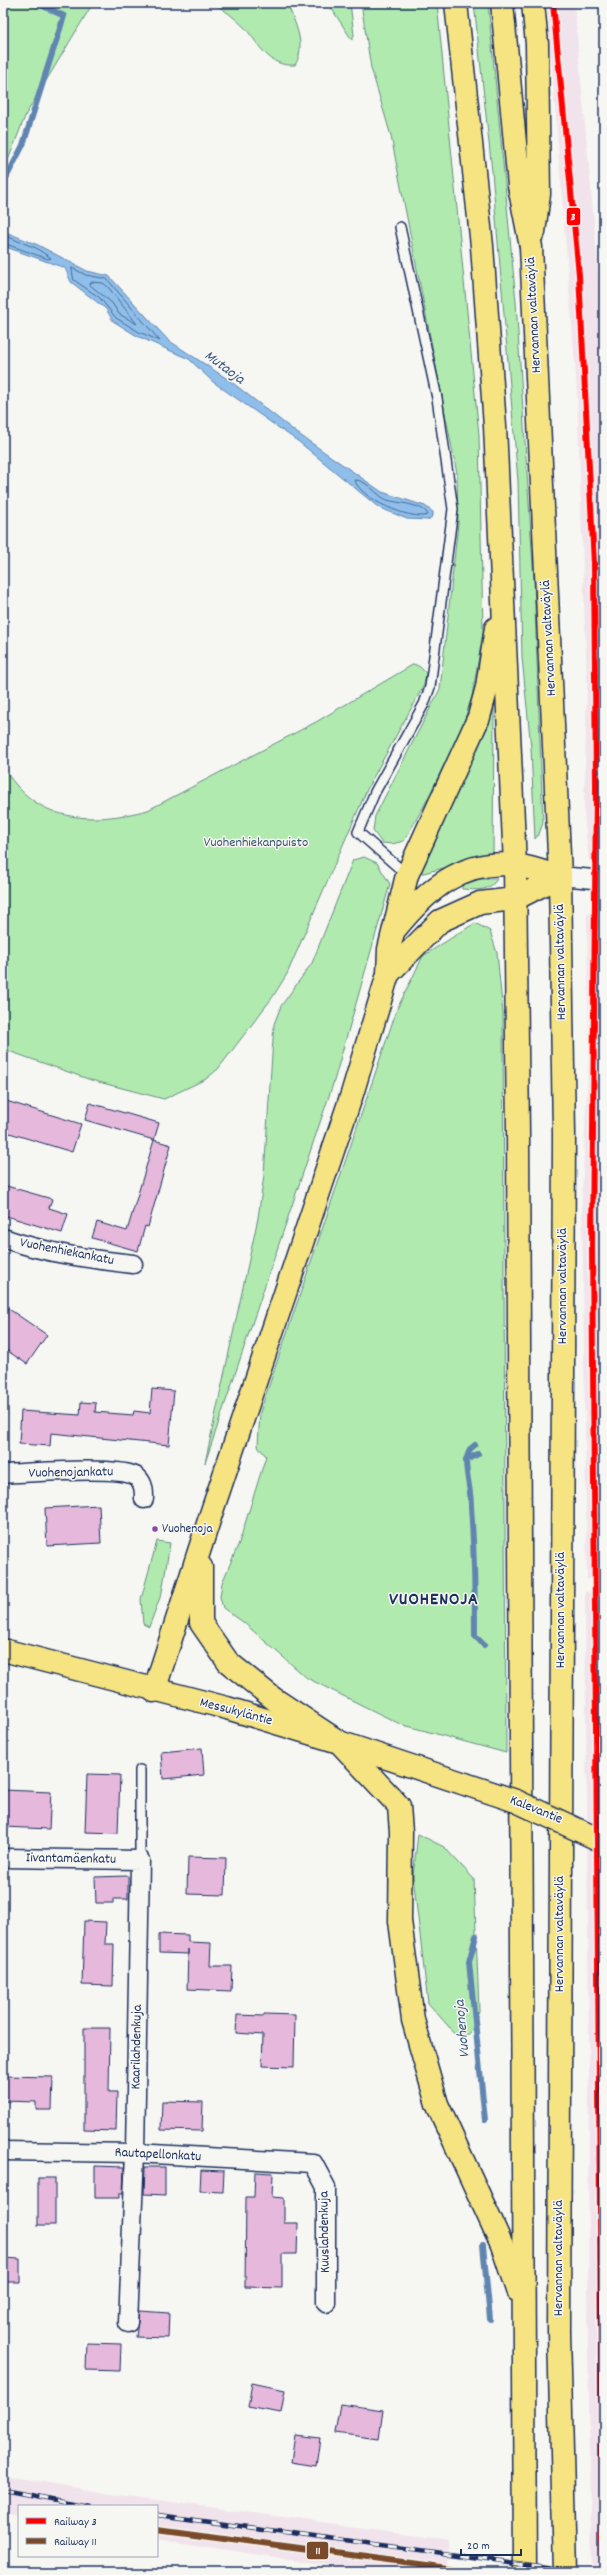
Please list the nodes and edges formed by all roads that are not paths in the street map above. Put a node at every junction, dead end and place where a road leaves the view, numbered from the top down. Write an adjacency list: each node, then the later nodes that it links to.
1 (456, 3): 6 (main road)
2 (502, 3): 5 (main road, Hervannan valtaväylä)
3 (533, 3): 5 (main road)
4 (400, 227): 8 (lane)
5 (531, 247): 9 (main road, Hervannan valtaväylä)
6 (504, 596): 7 (main road); 8 (main road)
7 (515, 865): 9 (main road); 11 (main road); 12 (main road)
8 (407, 875): 12 (main road)
9 (560, 876): 10 (street); 11 (main road); 34 (main road, Hervannan valtaväylä)
10 (604, 880)
11 (515, 899): 13 (main road); 31 (main road)
12 (396, 928): 13 (main road)
13 (388, 974): 18 (main road)
14 (3, 1238): 15 (street, Vuohenhiekankatu)
15 (132, 1264)
16 (3, 1474): 17 (street, Vuohenojankatu)
17 (144, 1500)
18 (201, 1544): 20 (main road); 21 (main road)
19 (3, 1650): 20 (main road, Messukyläntie)
20 (154, 1691): 21 (main road, Messukyläntie)
21 (340, 1742): 23 (main road, Messukyläntie); 31 (main road)
22 (140, 1770): 26 (lane, Kaarilahdenkuja)
23 (465, 1784): 24 (main road, Kalevantie, bridge)
24 (604, 1842)
25 (3, 1858): 26 (street, Iivantamäenkatu)
26 (140, 1860): 28 (street, Kaarilahdenkuja)
27 (3, 2151): 28 (street, Rautapellonkatu)
28 (135, 2153): 29 (street, Rautapellonkatu); 32 (street, Kaarilahdenkuja)
29 (313, 2163): 30 (street, Kuuslahdenkuja)
30 (326, 2303)
31 (523, 2306): 33 (main road)
32 (128, 2323)
33 (525, 2572)
34 (565, 2572)

